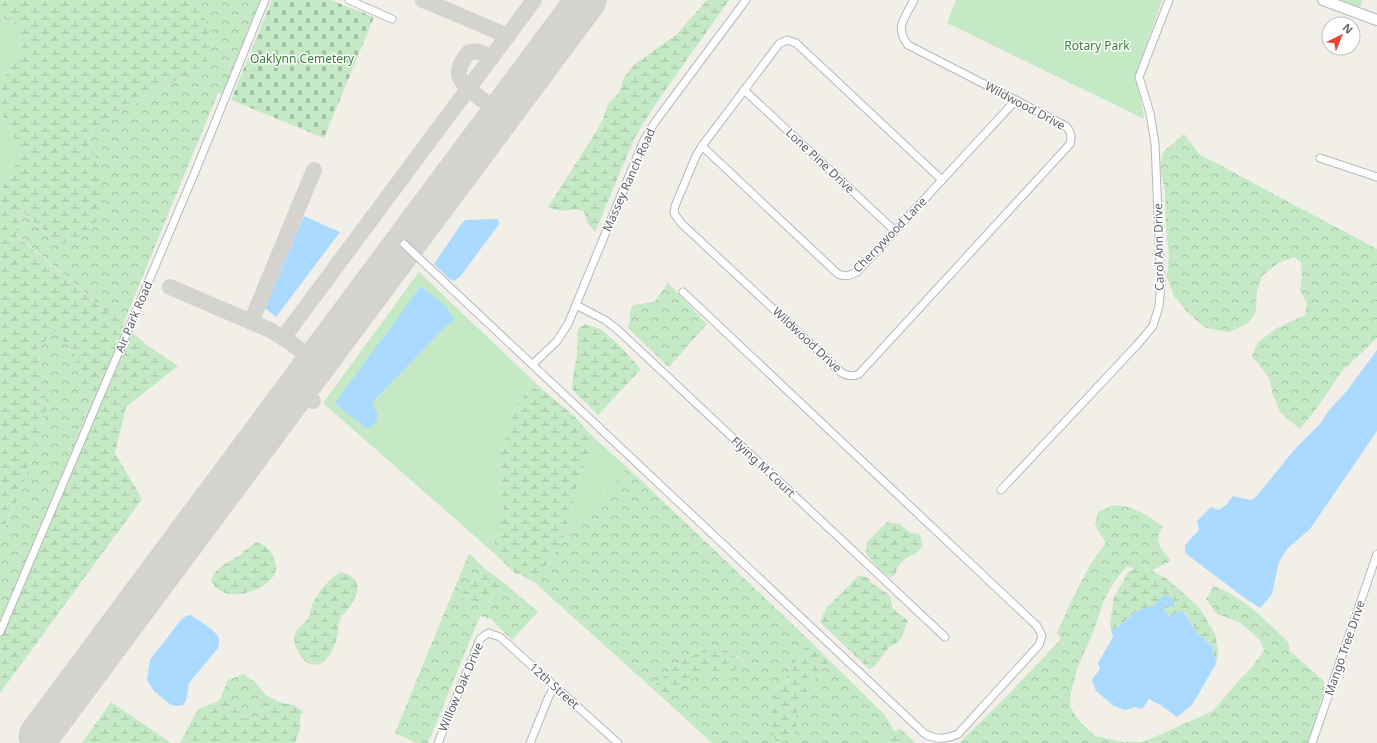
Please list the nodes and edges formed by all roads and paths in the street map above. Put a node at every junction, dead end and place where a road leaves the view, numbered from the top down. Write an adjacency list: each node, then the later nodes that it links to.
1 (265, 0): 22 (street, Air Park Road)
2 (349, 0): 7 (street)
3 (746, 0): 18 (street, Massey Ranch Road)
4 (914, 0): 10 (street, Wildwood Drive)
5 (1168, 0): 20 (street, Carol Ann Drive)
6 (1322, 0): 8 (street)
7 (392, 19)
8 (1377, 20)
9 (744, 90): 11 (street, Wildwood Drive); 14 (street, Wildwood Drive); 15 (street, Lone Pine Drive)
10 (1016, 100): 11 (street, Wildwood Drive); 14 (street, Cherrywood Lane)
11 (702, 146): 15 (street, Cherrywood Lane)
12 (1320, 158): 13 (street)
13 (1377, 178)
14 (942, 180): 15 (street, Cherrywood Lane)
15 (895, 231)
16 (404, 244): 19 (street)
17 (683, 292): 19 (street)
18 (576, 305): 19 (street, Massey Ranch Road); 24 (street, Flying M Court)
19 (532, 364)
20 (1001, 490)
21 (1377, 554): 29 (street, Mango Tree Drive)
22 (0, 632)
23 (488, 633): 25 (street, 12th Street); 26 (street, Willow Oak Drive)
24 (945, 638)
25 (555, 687): 27 (street); 28 (street, 12th Street)
26 (438, 743)
27 (530, 743)
28 (618, 743)
29 (1312, 743)

